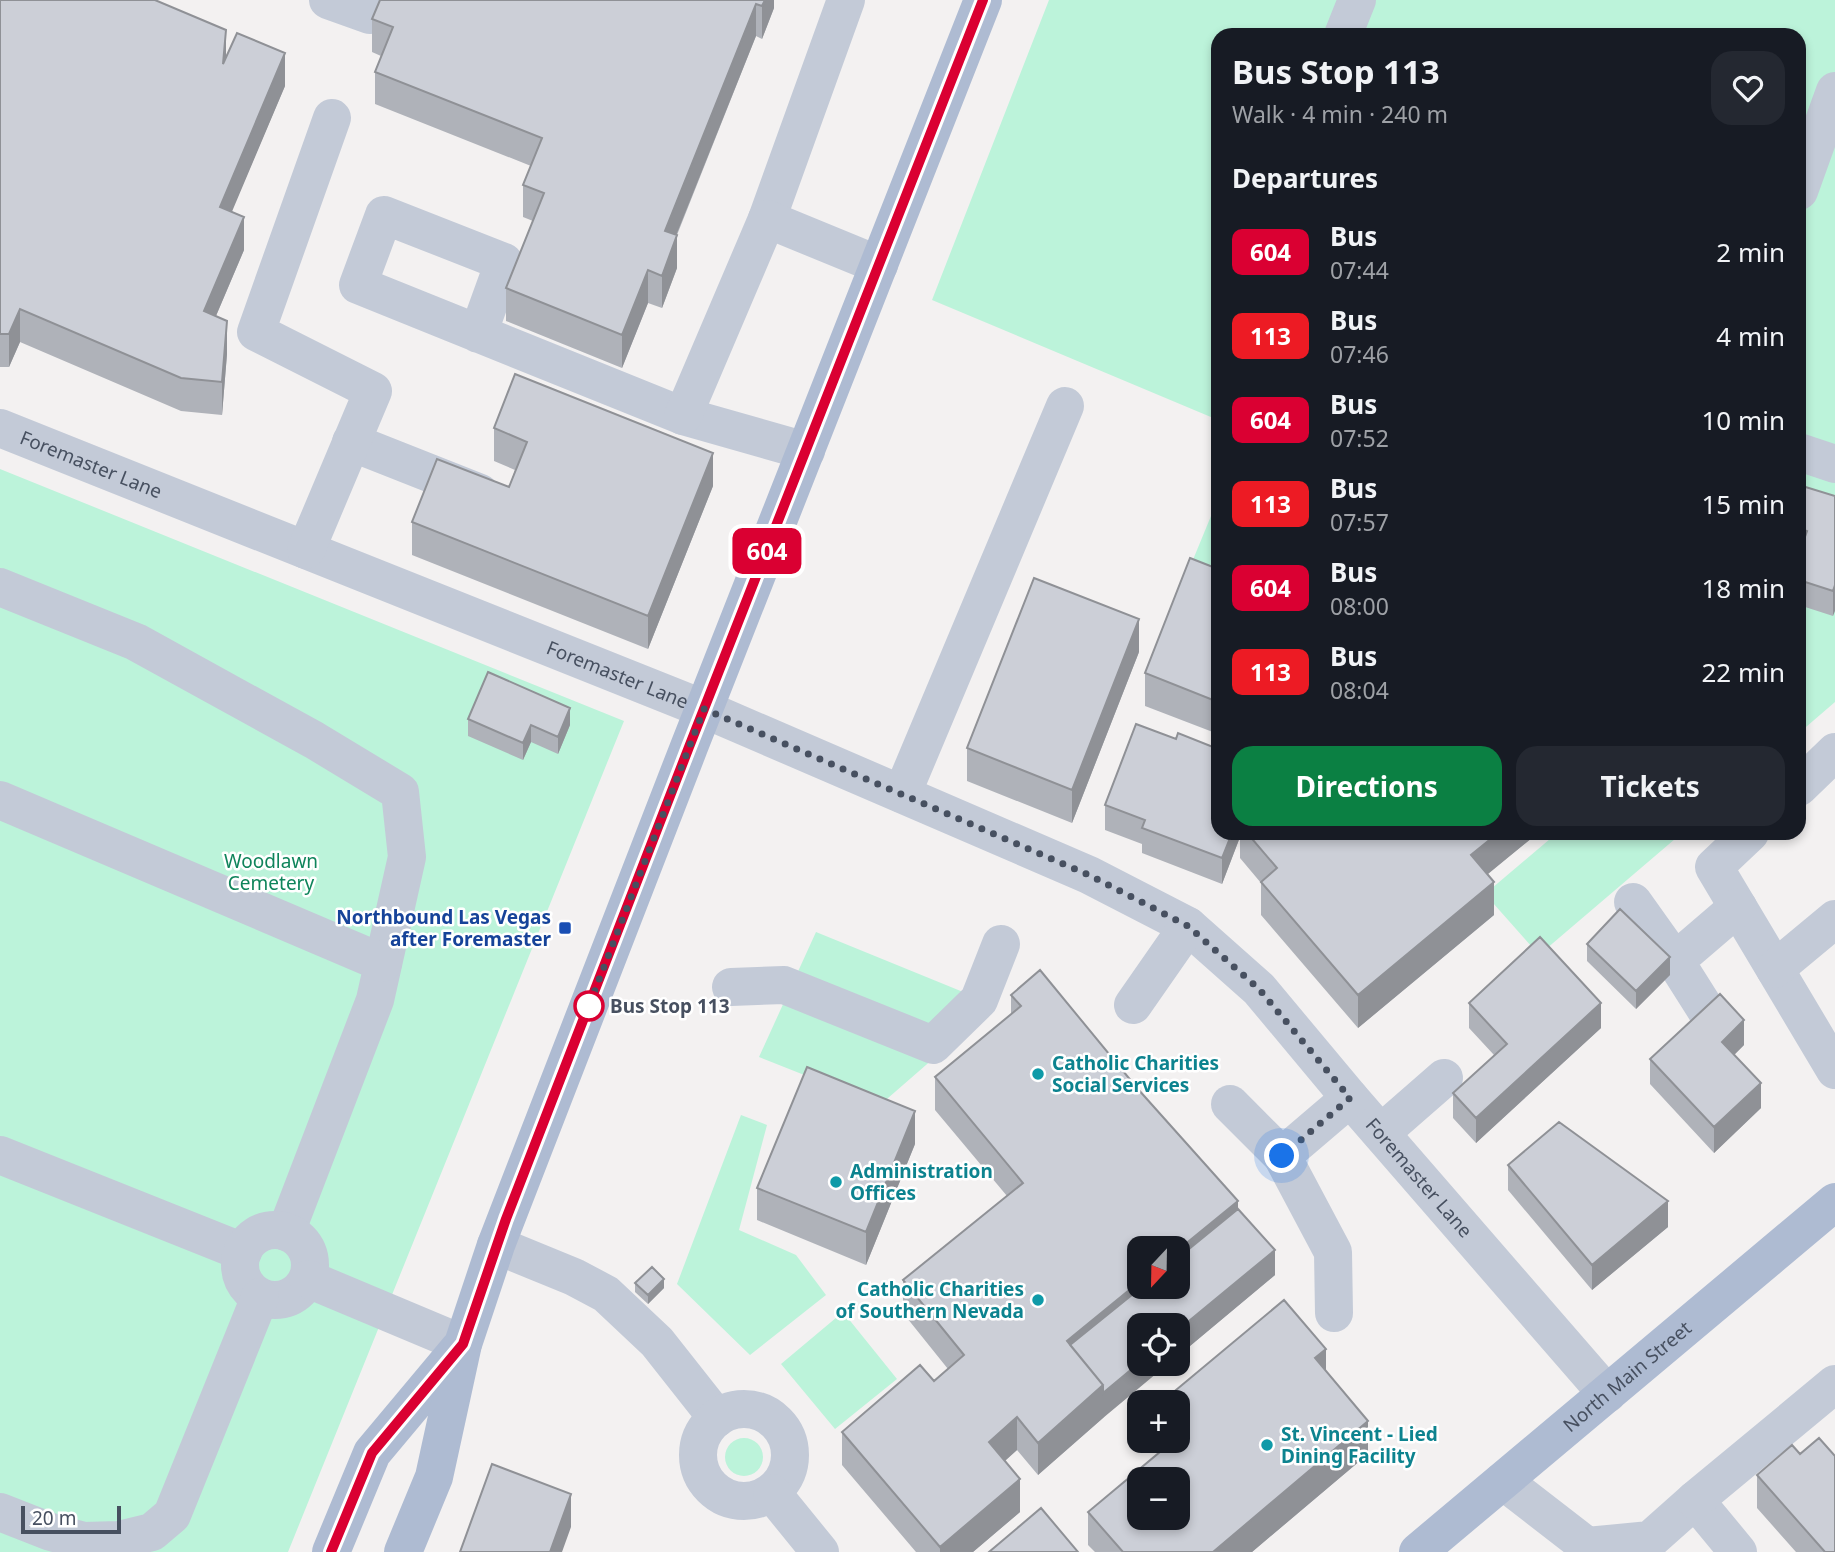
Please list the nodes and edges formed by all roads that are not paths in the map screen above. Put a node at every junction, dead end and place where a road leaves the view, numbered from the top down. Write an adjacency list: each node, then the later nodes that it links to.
1 (328, 0): 2 (street)
2 (376, 0)
3 (846, 0): 10 (street)
4 (983, 0): 11 (main road)
5 (1357, 0): 6 (street)
6 (1346, 28)
7 (1835, 91): 9 (street)
8 (332, 118): 16 (street)
9 (1806, 172)
10 (767, 219): 11 (street); 14 (street)
11 (879, 265): 17 (main road)
12 (478, 334): 14 (street)
13 (1065, 406): 26 (street)
14 (683, 416): 17 (street)
15 (0, 428): 21 (street, Foremaster Lane)
16 (351, 442): 20 (street); 21 (street)
17 (806, 451): 23 (main road)
18 (1806, 454): 19 (street)
19 (1835, 464)
20 (506, 504)
21 (306, 550): 23 (street, Foremaster Lane)
22 (0, 587): 35 (street)
23 (704, 709): 26 (street, Foremaster Lane); 49 (main road)
24 (1835, 752): 25 (street)
25 (1806, 780)
26 (902, 794): 32 (street, Foremaster Lane)
27 (0, 800): 35 (street)
28 (1743, 840): 30 (street)
29 (1633, 902): 34 (street)
30 (1738, 907): 34 (street); 36 (street)
31 (1835, 919): 36 (street)
32 (1188, 926): 38 (street); 42 (street, Foremaster Lane)
33 (1001, 944): 37 (street)
34 (1675, 961): 39 (street)
35 (383, 963): 48 (street)
36 (1775, 969): 40 (street)
37 (731, 987)
38 (1133, 1005)
39 (1711, 1018)
40 (1831, 1052)
41 (1444, 1078): 44 (street)
42 (1350, 1098): 44 (street, Foremaster Lane); 46 (street)
43 (1230, 1104): 46 (street)
44 (1381, 1133): 56 (street, Foremaster Lane)
45 (0, 1155): 50 (street)
46 (1282, 1156): 53 (street)
47 (1835, 1202): 56 (main road, North Main Street)
48 (286, 1232): 50 (street); 51 (street)
49 (496, 1245): 54 (main road); 57 (street)
50 (243, 1252): 52 (street)
51 (308, 1279): 52 (street); 54 (street)
52 (260, 1297): 61 (street)
53 (1334, 1313)
54 (463, 1344): 62 (main road); 63 (main road)
55 (1835, 1384): 60 (street)
56 (1607, 1394): 58 (main road, North Main Street)
57 (717, 1418): 59 (street); 59 (street)
58 (1503, 1481): 60 (street); 65 (main road, North Main Street)
59 (772, 1493): 64 (street)
60 (1695, 1500): 66 (street)
61 (0, 1512)
62 (331, 1552)
63 (403, 1552)
64 (820, 1552)
65 (1419, 1552)
66 (1738, 1552)

